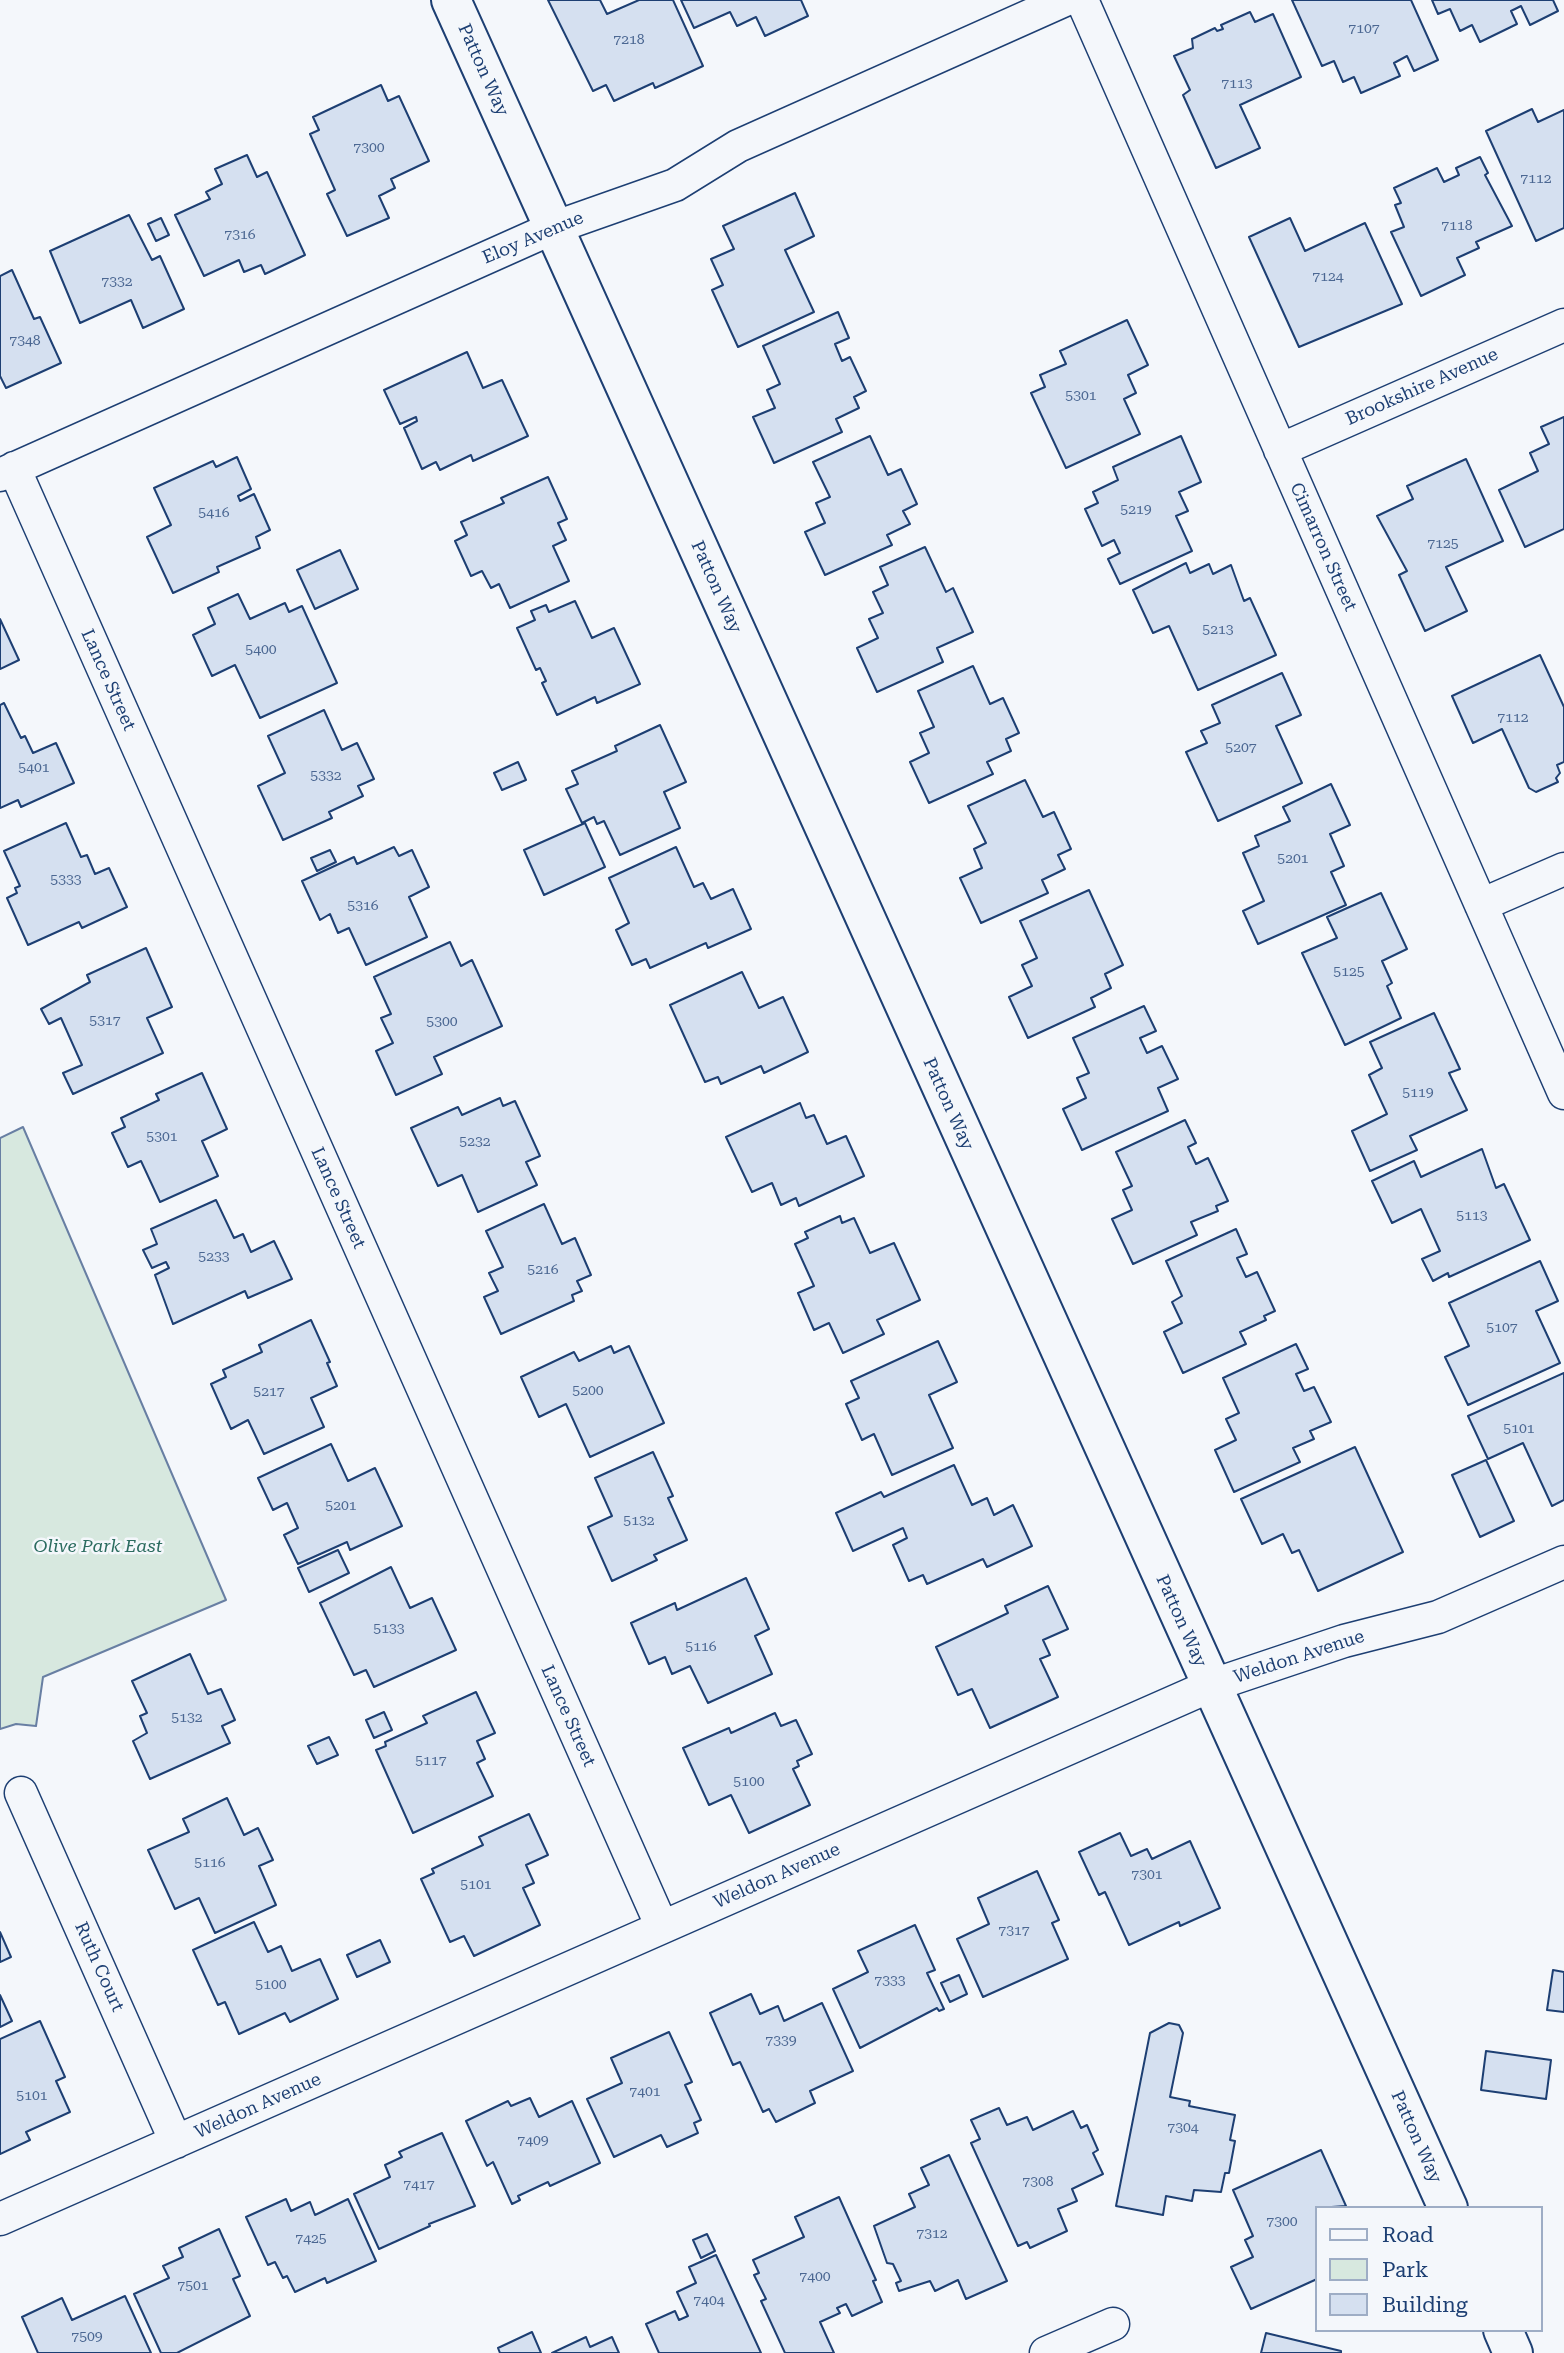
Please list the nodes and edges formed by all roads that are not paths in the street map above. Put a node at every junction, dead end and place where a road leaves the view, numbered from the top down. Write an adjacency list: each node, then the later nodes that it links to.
1 (451, 0): 4 (street, Patton Way)
2 (1065, 0): 4 (street, Eloy Avenue)
3 (1082, 0): 6 (street, Cimarron Street)
4 (554, 228): 7 (street, Eloy Avenue); 12 (street, Patton Way)
5 (1564, 325): 6 (street, Brookshire Avenue)
6 (1280, 450): 9 (street, Cimarron Street)
7 (7, 471): 14 (street, Lance Street)
8 (1564, 869): 9 (street)
9 (1481, 905): 10 (street, Cimarron Street)
10 (1564, 1093)
11 (1564, 1562): 12 (street, Weldon Avenue)
12 (1210, 1686): 14 (street, Weldon Avenue); 16 (street, Patton Way)
13 (21, 1793): 15 (street, Ruth Court)
14 (662, 1927): 15 (street, Weldon Avenue)
15 (176, 2142): 17 (street, Weldon Avenue)
16 (1447, 2206)
17 (0, 2218)
18 (1113, 2323): 20 (street)
19 (1504, 2332): 21 (street)
20 (1046, 2353)
21 (1513, 2353)

